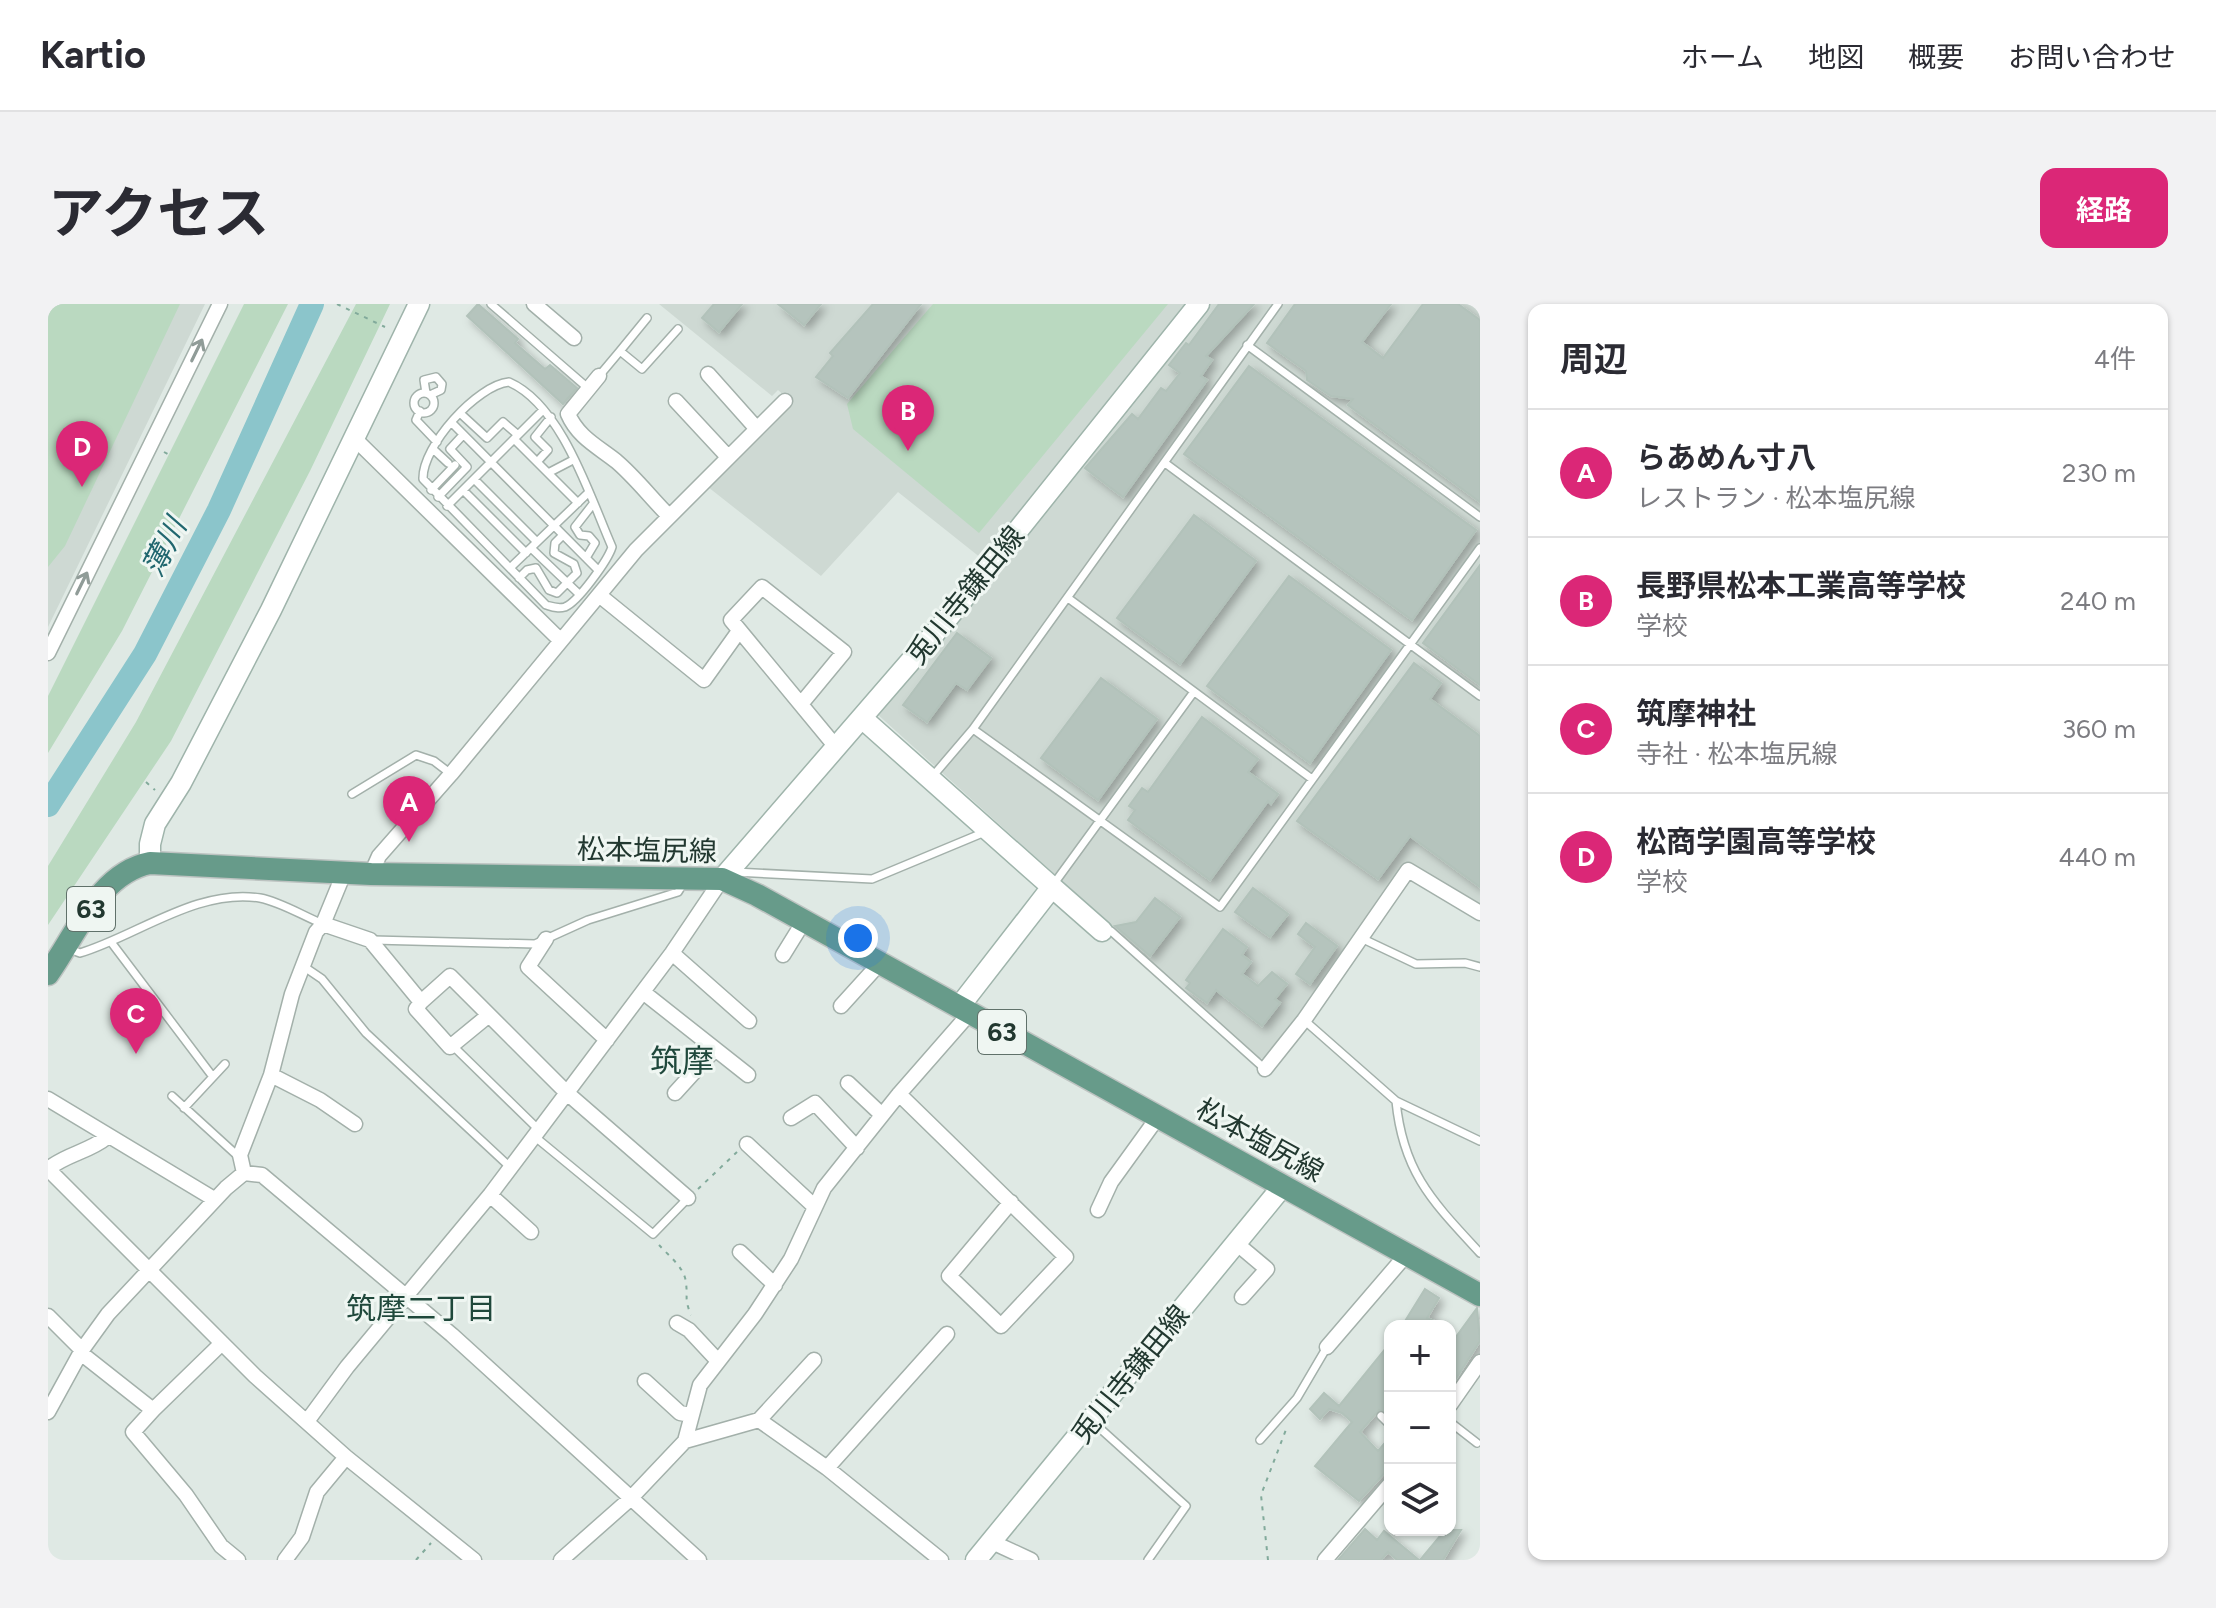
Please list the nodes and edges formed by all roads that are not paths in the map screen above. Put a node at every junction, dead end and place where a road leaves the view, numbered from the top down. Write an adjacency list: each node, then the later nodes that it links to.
1 (220, 304): 63 (street, one-way to 1)
2 (419, 304): 26 (main road)
3 (491, 304): 14 (lane)
4 (534, 304): 9 (street)
5 (1199, 304): 67 (main road, 兎川寺鎌田線)
6 (1278, 304): 10 (lane)
7 (647, 318): 11 (lane)
8 (678, 329): 11 (lane)
9 (574, 338)
10 (1247, 345): 32 (lane); 45 (lane)
11 (620, 351): 13 (lane)
12 (708, 374): 23 (street)
13 (599, 376): 14 (street)
14 (589, 389): 44 (street)
15 (428, 394): 15 (lane); 19 (lane); 19 (lane)
16 (676, 401): 28 (street)
17 (785, 401): 23 (street)
18 (543, 410): 20 (lane); 21 (lane); 25 (lane)
19 (420, 411): 27 (lane)
20 (461, 414): 22 (lane); 25 (lane)
21 (551, 417): 29 (lane); 31 (lane)
22 (452, 423): 24 (lane); 27 (lane)
23 (757, 429): 28 (street)
24 (463, 435): 30 (lane); 40 (lane)
25 (516, 437): 30 (lane); 31 (lane)
26 (354, 438): 61 (street); 76 (main road)
27 (435, 445): 35 (lane); 37 (lane)
28 (728, 457): 44 (street)
29 (573, 460): 34 (lane); 39 (lane)
30 (491, 462): 36 (lane); 47 (lane)
31 (537, 462): 34 (lane)
32 (1165, 463): 59 (lane); 62 (lane)
33 (437, 466): 35 (lane)
34 (548, 473): 41 (lane)
35 (446, 475): 37 (lane)
36 (474, 479): 38 (lane); 48 (lane)
37 (431, 490): 40 (lane)
38 (463, 490): 43 (lane); 50 (lane)
39 (588, 493): 41 (lane); 42 (lane)
40 (438, 497): 43 (lane)
41 (578, 503): 47 (lane)
42 (593, 504): 52 (lane); 54 (lane)
43 (447, 506): 53 (lane)
44 (669, 516): 58 (street)
45 (1480, 517)
46 (531, 519): 48 (lane)
47 (554, 526): 49 (lane); 50 (lane)
48 (522, 527): 50 (lane)
49 (563, 535): 52 (lane); 56 (lane)
50 (532, 548): 53 (lane); 56 (lane)
51 (1480, 548): 62 (lane)
52 (586, 558): 54 (lane)
53 (510, 568): 55 (lane)
54 (598, 570): 57 (lane)
55 (519, 578): 56 (lane); 57 (lane)
56 (569, 584): 57 (lane)
57 (579, 594)
58 (599, 595): 60 (street); 61 (street)
59 (1068, 598): 64 (lane); 68 (lane)
60 (739, 631): 66 (street); 66 (street)
61 (560, 640): 70 (street)
62 (1411, 644): 65 (lane); 72 (lane)
63 (48, 653)
64 (1193, 693): 72 (lane); 74 (lane)
65 (1480, 696)
66 (801, 704): 69 (street)
67 (863, 719): 69 (main road, 兎川寺鎌田線); 71 (main road)
68 (973, 729): 71 (lane); 74 (lane)
69 (836, 747): 79 (main road, 兎川寺鎌田線)
70 (451, 774): 73 (lane); 78 (street)
71 (930, 779): 75 (main road)
72 (1312, 779): 74 (lane)
73 (352, 794)
74 (1103, 822): 81 (lane)
75 (988, 830): 79 (lane); 81 (main road)
76 (150, 863): 77 (main road, 松本塩尻線 / 63); 90 (main road, 松本塩尻線 / 63)
77 (344, 873): 78 (main road, 松本塩尻線 / 63); 84 (street)
78 (371, 874): 80 (main road, 松本塩尻線 / 63)
79 (725, 875): 80 (main road, 松本塩尻線 / 63); 83 (main road, 松本塩尻線 / 63); 91 (street)
80 (686, 879): 87 (lane)
81 (1052, 887): 85 (main road); 100 (main road)
82 (1480, 913): 86 (street)
83 (804, 921): 92 (street); 93 (main road, 松本塩尻線 / 63)
84 (323, 924): 88 (street); 89 (lane); 94 (street)
85 (1102, 931): 110 (lane)
86 (1359, 937): 95 (lane); 104 (street)
87 (546, 939): 88 (lane); 106 (street)
88 (370, 940): 98 (street)
89 (111, 942): 90 (lane); 103 (lane)
90 (66, 947): 96 (main road, 松本塩尻線 / 63)
91 (672, 953): 97 (street); 101 (street)
92 (783, 955)
93 (880, 963): 99 (street); 100 (main road, 松本塩尻線 / 63)
94 (303, 966): 111 (street); 132 (lane)
95 (1480, 967)
96 (48, 974)
97 (643, 992): 106 (street); 108 (street)
98 (421, 1002): 102 (street); 107 (street)
99 (841, 1006)
100 (964, 1010): 117 (street); 123 (main road, 松本塩尻線 / 63)
101 (746, 1012)
102 (489, 1015): 107 (street); 116 (street)
103 (170, 1020): 105 (lane); 113 (lane)
104 (1304, 1020): 110 (street); 119 (lane)
105 (162, 1026)
106 (607, 1040): 116 (street)
107 (454, 1047): 126 (lane)
108 (715, 1049): 112 (street); 114 (street)
109 (225, 1064): 113 (lane)
110 (1265, 1069)
111 (271, 1075): 125 (street); 131 (street)
112 (748, 1075)
113 (213, 1077): 121 (lane)
114 (678, 1083)
115 (848, 1083): 122 (street)
116 (567, 1093): 126 (street); 137 (street)
117 (899, 1094): 122 (street); 139 (street)
118 (172, 1096): 121 (lane)
119 (1396, 1101): 128 (lane); 145 (lane)
120 (49, 1102): 127 (street)
121 (184, 1108): 131 (lane)
122 (882, 1115): 130 (street)
123 (1158, 1117): 135 (main road, 松本塩尻線 / 63); 141 (street)
124 (791, 1118): 130 (street)
125 (355, 1124)
126 (536, 1133): 132 (street); 137 (lane)
127 (107, 1137): 133 (street); 138 (street)
128 (1480, 1141)
129 (747, 1144): 140 (street)
130 (857, 1148): 140 (street)
131 (240, 1158): 134 (street)
132 (510, 1168): 136 (street)
133 (48, 1169): 147 (street)
134 (244, 1173): 138 (street); 150 (street)
135 (1282, 1187): 143 (main road, 兎川寺鎌田線); 146 (main road, 松本塩尻線 / 63)
136 (490, 1195): 142 (street); 150 (street)
137 (688, 1198)
138 (214, 1199): 147 (street)
139 (1011, 1202): 139 (street)
140 (815, 1207): 148 (street)
141 (1098, 1210)
142 (531, 1232)
143 (1236, 1243): 151 (street); 170 (main road, 兎川寺鎌田線)
144 (740, 1252): 148 (street)
145 (1480, 1253)
146 (1406, 1255): 149 (main road, 松本塩尻線 / 63); 156 (street)
147 (150, 1270): 155 (street); 157 (street)
148 (775, 1285): 158 (street)
149 (1480, 1295)
150 (406, 1297): 168 (street); 178 (street)
151 (1242, 1297)
152 (48, 1316): 157 (street)
153 (677, 1323): 158 (street)
154 (947, 1334): 176 (street)
155 (222, 1343): 163 (street); 168 (street)
156 (1327, 1347): 172 (lane)
157 (82, 1352): 163 (street); 164 (street)
158 (717, 1360): 165 (street)
159 (814, 1360): 169 (street)
160 (1480, 1362): 162 (street)
161 (645, 1381): 165 (street)
162 (1456, 1396)
163 (153, 1410): 180 (street)
164 (48, 1412)
165 (691, 1415): 173 (street)
166 (1381, 1416): 167 (lane)
167 (1384, 1419)
168 (308, 1420): 175 (street)
169 (759, 1420): 173 (street); 176 (street)
170 (1092, 1421): 179 (main road, 兎川寺鎌田線); 188 (lane)
171 (1456, 1427): 174 (lane)
172 (1260, 1440)
173 (685, 1441): 178 (street)
174 (1477, 1443)
175 (346, 1457): 181 (street); 182 (street)
176 (827, 1468): 185 (street)
177 (1384, 1491): 189 (street)
178 (630, 1499): 183 (street); 184 (street)
179 (992, 1542): 186 (main road, 兎川寺鎌田線); 187 (street)
180 (238, 1560)
181 (285, 1560)
182 (474, 1560)
183 (561, 1560)
184 (699, 1560)
185 (941, 1560)
186 (976, 1560)
187 (1031, 1560)
188 (1148, 1560)
189 (1325, 1560)

